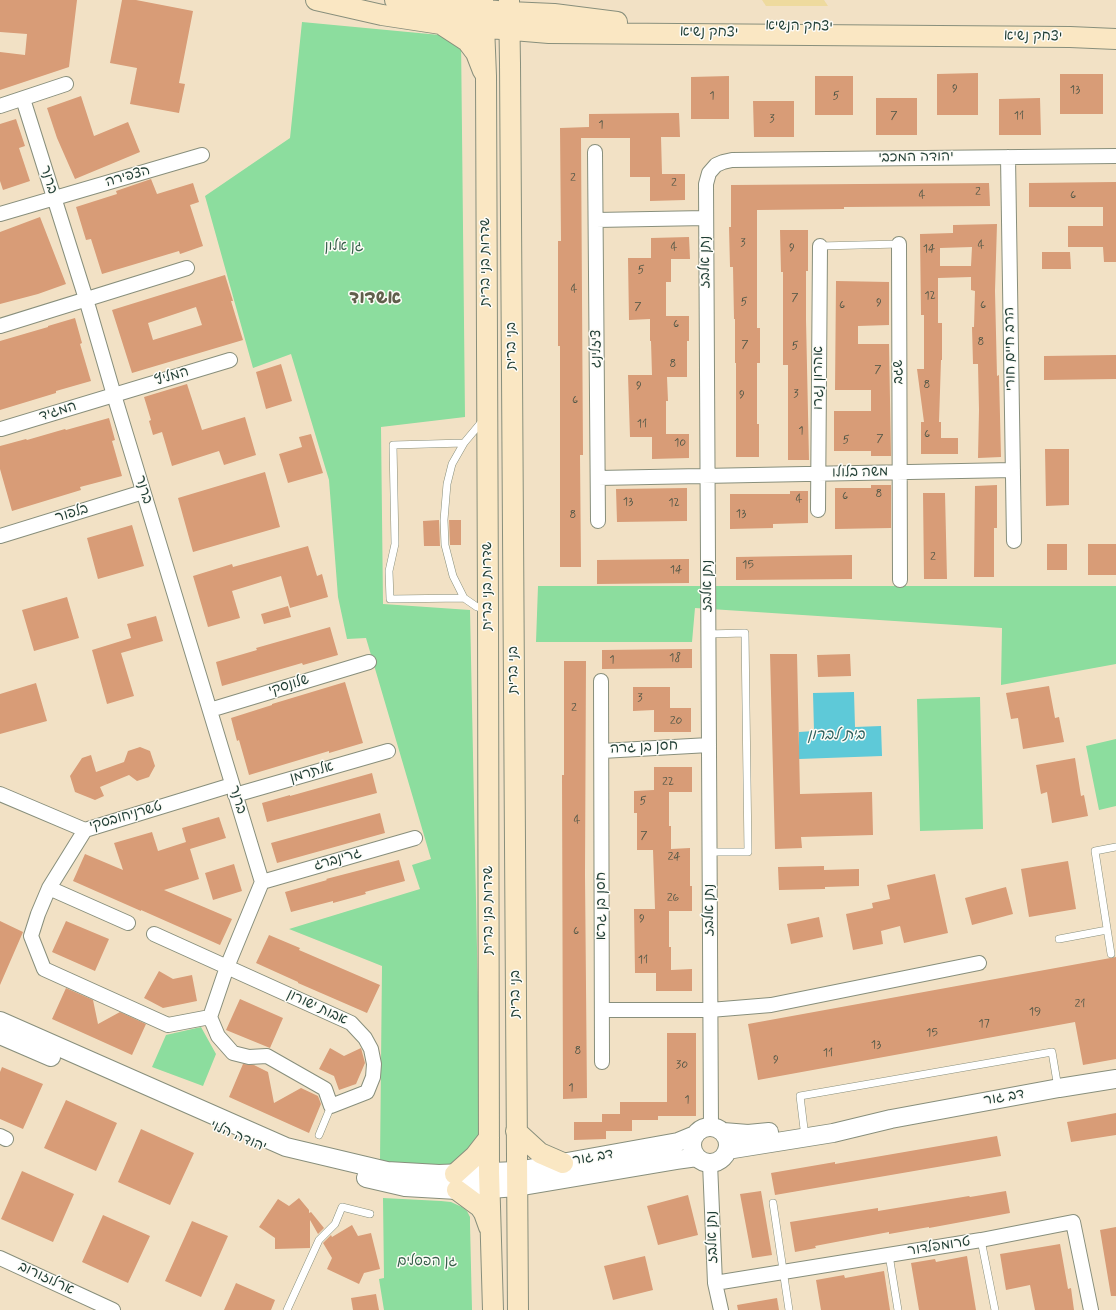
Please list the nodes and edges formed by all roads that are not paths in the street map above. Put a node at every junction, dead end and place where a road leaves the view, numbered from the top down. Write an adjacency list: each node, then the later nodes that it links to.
1 (327, 0): 4 (main road)
2 (394, 0): 4 (main road)
3 (529, 0): 7 (main road)
4 (442, 10): 5 (main road); 11 (main road)
5 (484, 13): 6 (main road); 11 (main road, שדרות בני ברית)
6 (509, 14): 7 (main road, יצחק נשיא); 10 (main road, בני ברית)
7 (551, 23): 8 (main road, יצחק הנשיא); 9 (main road, יצחק נשיא); 10 (main road)
8 (1116, 29)
9 (1116, 39)
10 (510, 63): 78 (main road, בני ברית)
11 (486, 76): 31 (main road, שדרות בני ברית)
12 (66, 84): 13 (street)
13 (23, 98): 14 (street); 20 (street, ברנר)
14 (0, 106)
15 (595, 152): 23 (street, ציזלינג)
16 (202, 155): 20 (street, הצפירה)
17 (1116, 156): 18 (street, יהודה המכבי)
18 (1008, 157): 19 (street, יהודה המכבי); 34 (street, הרב חיים חורי)
19 (716, 166): 22 (street, נתן אלבז)
20 (54, 199): 21 (street, הצפירה); 27 (street, ברנר)
21 (0, 214)
22 (706, 218): 23 (street); 37 (street, נתן אלבז)
23 (596, 220): 38 (street, ציזלינג)
24 (899, 244): 25 (lane, שגב); 35 (street, שגב)
25 (820, 246): 36 (street, אהרון נגרו)
26 (187, 268): 27 (street)
27 (86, 299): 28 (street); 30 (street, ברנר)
28 (0, 326)
29 (230, 360): 30 (street, המליץ)
30 (114, 395): 32 (street, המגיד); 39 (street, ברנר)
31 (487, 416): 33 (lane); 46 (main road, שדרות בני ברית)
32 (1, 429)
33 (464, 443): 45 (lane); 45 (lane)
34 (1013, 470): 35 (street, משה בלולו); 43 (street, הרב חיים חורי)
35 (900, 472): 36 (street, משה בלולו); 44 (street, שגב)
36 (818, 473): 37 (street, משה בלולו); 40 (street, אהרון נגרו)
37 (708, 475): 38 (street); 47 (street, נתן אלבז)
38 (598, 478): 41 (street, ציזלינג)
39 (143, 492): 42 (street, בלפור); 50 (street, ברנר)
40 (818, 510)
41 (598, 521)
42 (0, 536)
43 (1014, 541)
44 (900, 580)
45 (464, 598): 46 (lane)
46 (488, 611): 82 (main road, שדרות בני ברית)
47 (708, 634): 51 (street, נתן אלבז); 59 (lane)
48 (369, 662): 50 (street, שלונסקי)
49 (601, 681): 53 (street, חסן בן גרה)
50 (210, 710): 54 (street, ברנר)
51 (709, 745): 53 (street, חסן בן גרה); 59 (street, נתן אלבז)
52 (388, 751): 54 (street, אלתרמן)
53 (602, 751): 69 (street, חסן בן גרא)
54 (234, 790): 56 (street, טשרניחובסקי); 60 (street, ברנר)
55 (0, 794): 56 (street, טשרניחובסקי)
56 (85, 830): 61 (street)
57 (415, 838): 60 (street, גרינברג)
58 (1116, 847): 63 (lane)
59 (709, 852): 70 (street, נתן אלבז)
60 (262, 882): 68 (street)
61 (49, 888): 62 (street); 71 (street)
62 (128, 923)
63 (1108, 930): 65 (lane); 66 (lane)
64 (154, 934): 68 (street, אבות ישורון)
65 (1059, 938)
66 (1111, 954)
67 (979, 962): 70 (street)
68 (227, 967): 71 (street); 77 (street, אבות ישורון)
69 (602, 1010): 70 (street); 74 (street, חסן בן גרא)
70 (710, 1010): 79 (street, נתן אלבז)
71 (210, 1017): 77 (street)
72 (0, 1021): 88 (street, יהודה הלוי)
73 (0, 1035): 88 (street, יהודה הלוי)
74 (602, 1062)
75 (1116, 1079): 76 (street, דב גור)
76 (1059, 1088): 80 (street, דב גור); 80 (lane)
77 (331, 1106): 81 (lane)
78 (516, 1130): 85 (main road); 86 (main road, בני ברית)
79 (710, 1131): 80 (street, דב גור); 83 (street); 84 (street); 85 (street, דב גור)
80 (804, 1132): 83 (street, דב גור)
81 (319, 1135)
82 (489, 1138): 87 (main road, שדרות בני ברית); 88 (main road)
83 (727, 1150): 84 (street)
84 (704, 1160): 86 (street, דב גור); 96 (street, נתן אלבז)
85 (563, 1163): 86 (street, דב גור)
86 (517, 1179): 87 (street, דב גור); 100 (main road, בני ברית)
87 (489, 1181): 88 (street, יהודה הלוי); 91 (main road)
88 (456, 1182): 91 (main road)
89 (773, 1203): 95 (lane)
90 (370, 1214): 98 (lane)
91 (491, 1232): 99 (main road)
92 (981, 1240): 93 (street, טרומפלדור); 104 (lane); 105 (street, טרומפלדור)
93 (889, 1255): 95 (street, טרומפלדור); 103 (lane)
94 (0, 1258): 97 (street, ארלוזורוב)
95 (783, 1272): 96 (street, טרומפלדור); 102 (lane)
96 (715, 1283): 101 (street, נתן אלבז)
97 (113, 1310)
98 (287, 1310)
99 (493, 1310)
100 (518, 1310)
101 (721, 1310)
102 (789, 1310)
103 (898, 1310)
104 (995, 1310)
105 (1091, 1310)

